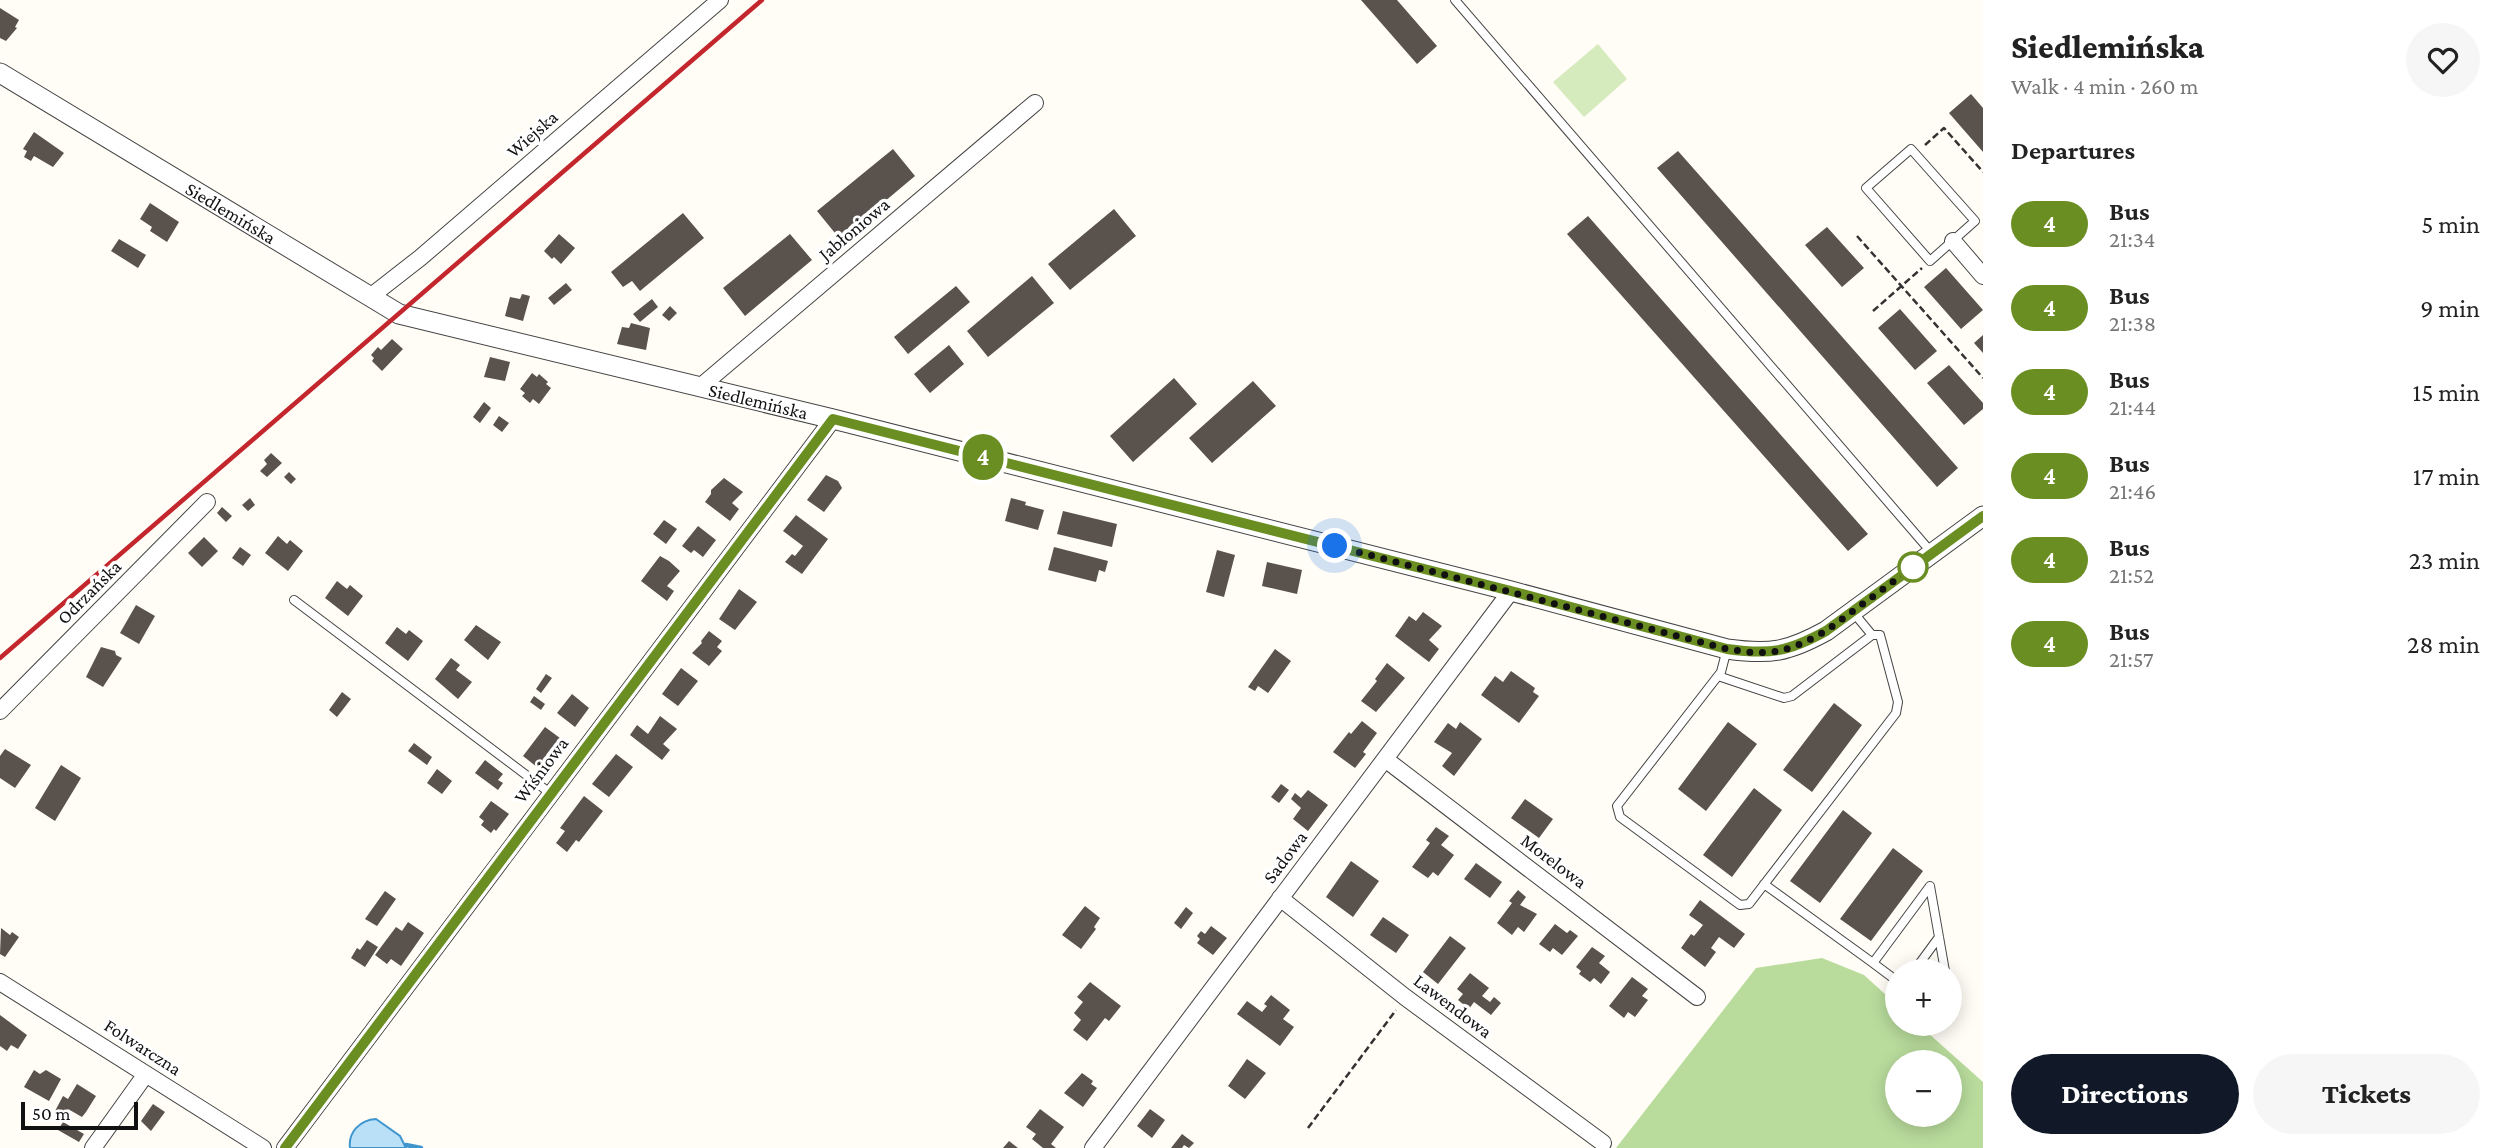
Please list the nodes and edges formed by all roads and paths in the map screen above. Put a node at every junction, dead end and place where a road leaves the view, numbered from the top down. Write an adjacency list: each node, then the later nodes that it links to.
1 (720, 0): 12 (street, Wiejska)
2 (1455, 0): 19 (lane)
3 (0, 73): 12 (street, Siedlemińska)
4 (1035, 103): 15 (street, Jabłoniowa)
5 (1915, 154): 6 (path); 8 (lane); 9 (lane)
6 (1983, 172)
7 (1857, 236): 11 (path)
8 (1953, 241): 9 (lane); 10 (street)
9 (1930, 261): 11 (path)
10 (1983, 276)
11 (1901, 286): 13 (path); 14 (path)
12 (370, 297): 15 (street, Siedlemińska)
13 (1872, 311)
14 (1983, 378)
15 (700, 387): 16 (street, Siedlemińska)
16 (833, 419): 20 (street, Siedlemińska); 28 (street, Wiśniowa)
17 (207, 502): 26 (street, Odrzańska)
18 (1983, 516): 19 (street, Siedlemińska)
19 (1932, 553): 22 (street, Siedlemińska)
20 (1511, 591): 24 (street, Siedlemińska); 27 (street, Sadowa)
21 (294, 600): 28 (lane)
22 (1853, 611): 23 (lane); 24 (street, Siedlemińska)
23 (1872, 635): 25 (lane); 29 (lane)
24 (1727, 649): 25 (lane)
25 (1718, 676): 29 (lane)
26 (0, 711)
27 (1385, 759): 30 (street, Sadowa); 38 (street, Morelowa)
28 (550, 793): 44 (street, Wiśniowa)
29 (1764, 884): 34 (lane)
30 (1280, 898): 37 (street, Lawendowa); 45 (street, Sadowa)
31 (1939, 937): 32 (lane); 33 (lane); 34 (lane)
32 (1923, 959)
33 (1943, 959)
34 (1873, 963): 35 (lane)
35 (1885, 972)
36 (0, 982): 39 (street, Folwarczna)
37 (1405, 997): 40 (path); 41 (street, Lawendowa)
38 (1697, 997)
39 (146, 1074): 42 (street); 43 (street, Folwarczna)
40 (1308, 1128)
41 (1603, 1143)
42 (93, 1148)
43 (263, 1148)
44 (285, 1148)
45 (1093, 1148)

